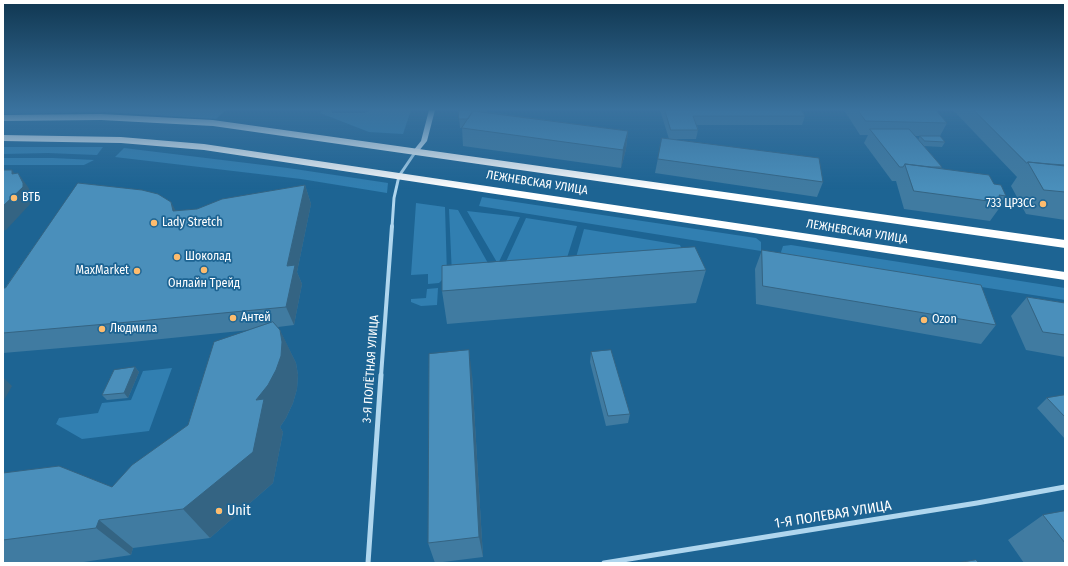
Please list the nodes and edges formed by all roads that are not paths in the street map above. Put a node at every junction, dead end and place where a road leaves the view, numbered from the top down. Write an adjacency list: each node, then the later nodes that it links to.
1 (310, 136): 4 (highway, ЛЕЖНЕВСКАЯ УЛИЦА)
2 (425, 136): 4 (street)
3 (3, 138): 5 (highway, ЛЕЖНЕВСКАЯ УЛИЦА)
4 (416, 151): 5 (street); 6 (highway, ЛЕЖНЕВСКАЯ УЛИЦА)
5 (399, 176): 7 (highway, ЛЕЖНЕВСКАЯ УЛИЦА); 9 (street, 3-Я ПОЛЁТНАЯ УЛИЦА)
6 (1065, 244)
7 (1065, 276)
8 (1065, 486): 10 (street, 1-Я ПОЛЕВАЯ УЛИЦА)
9 (368, 563)
10 (604, 563)

